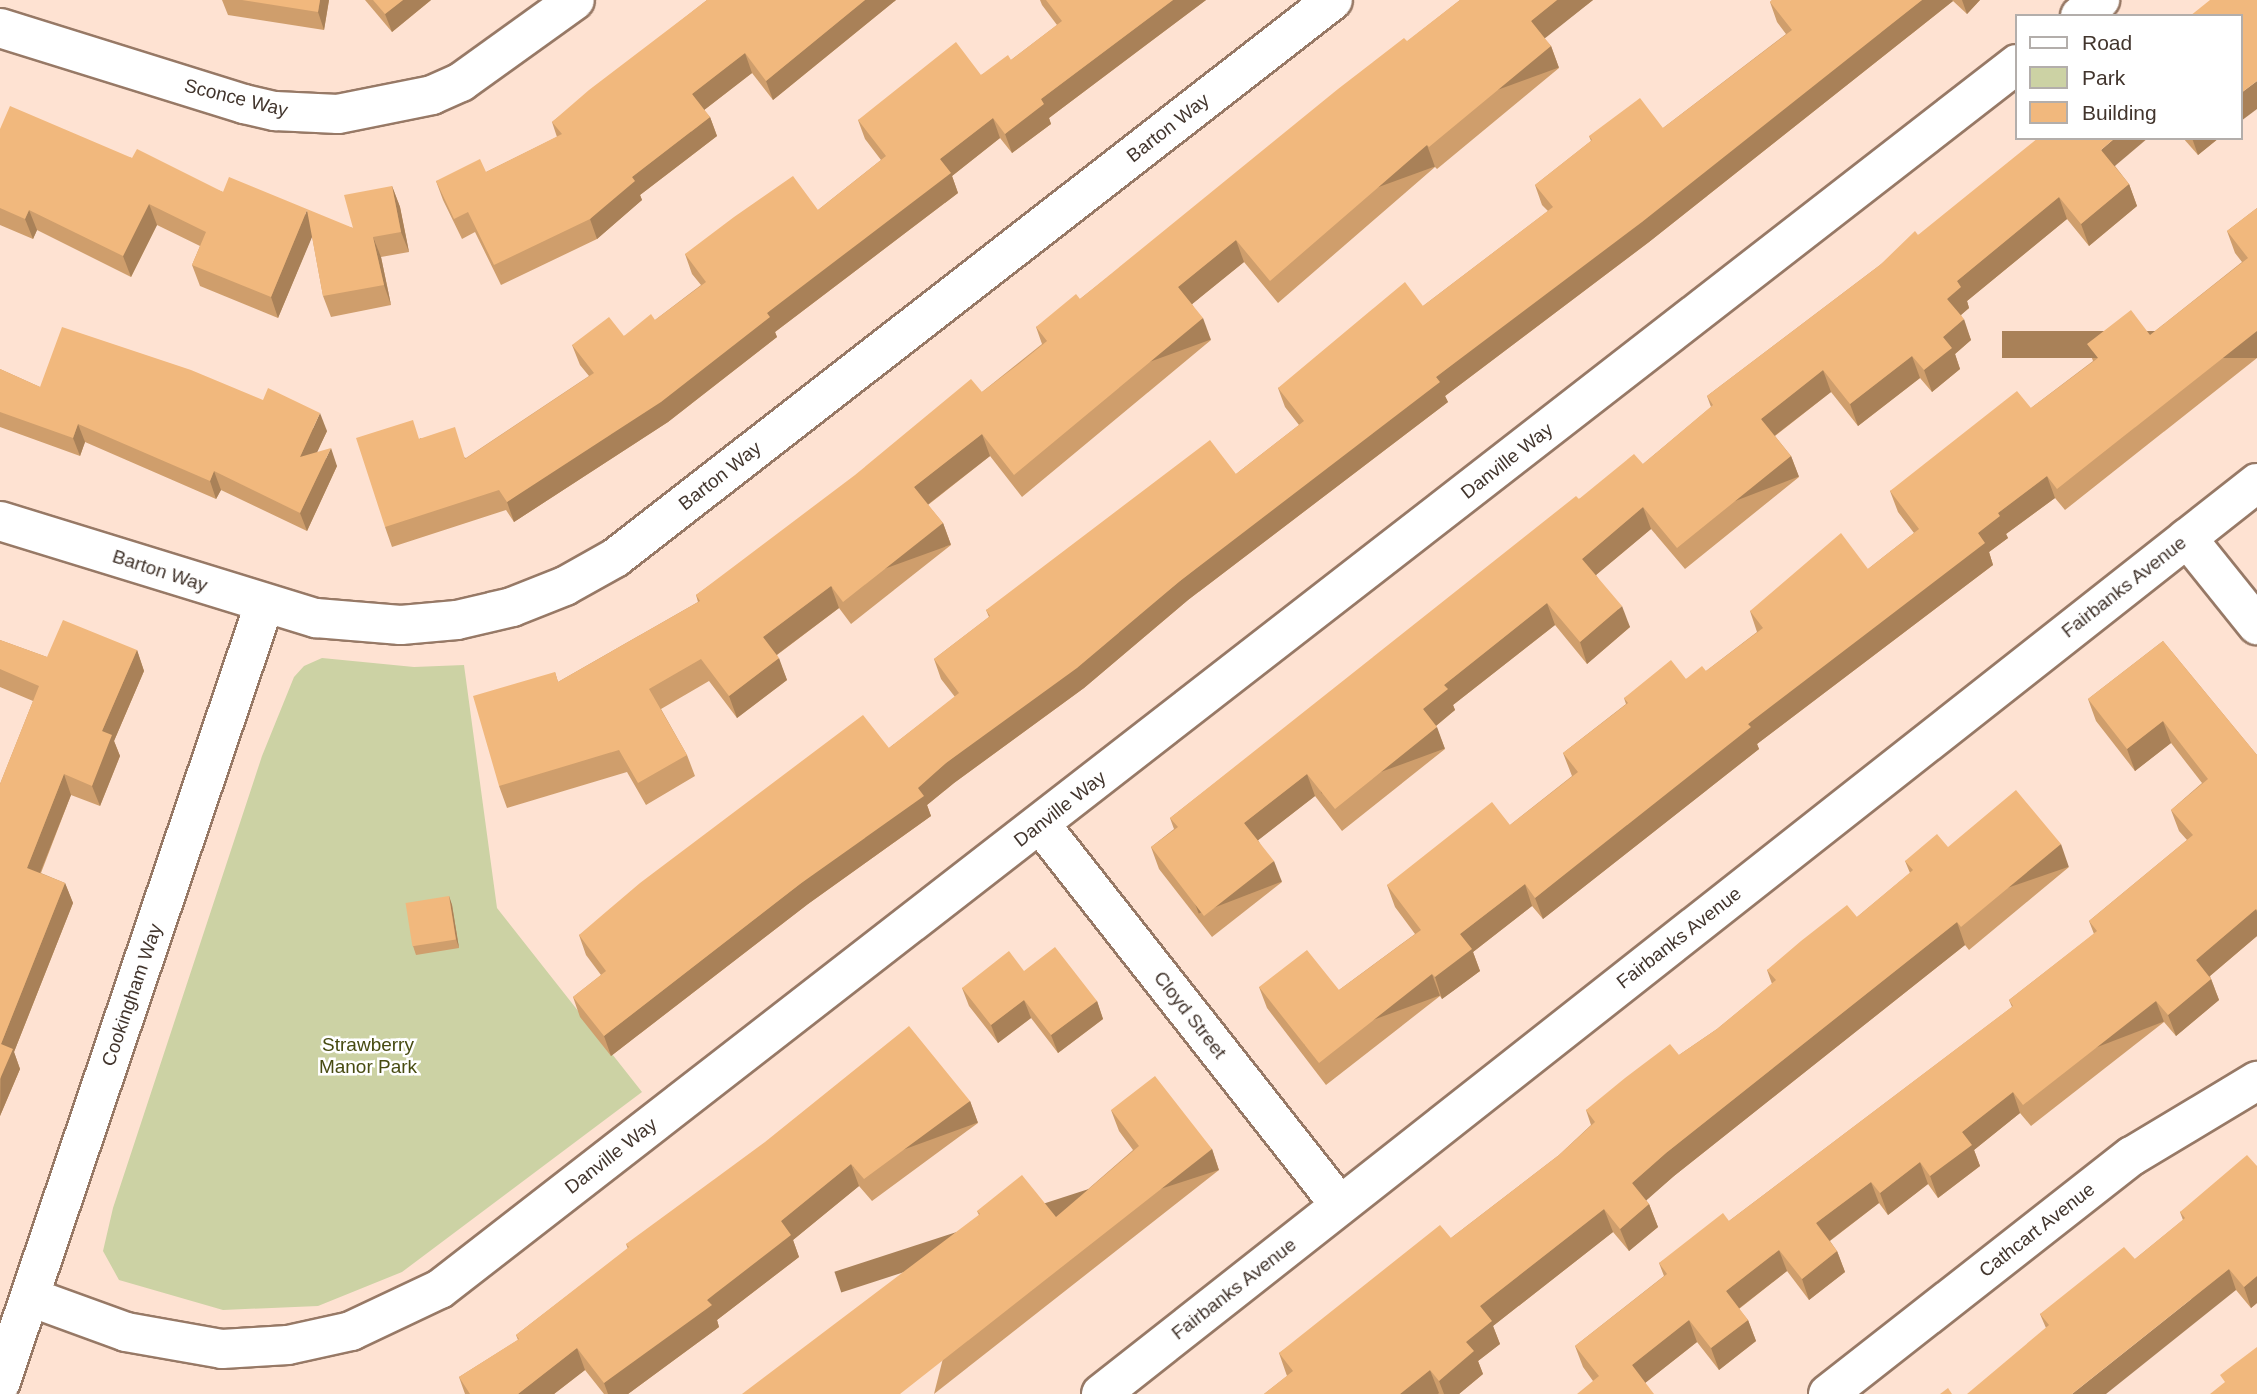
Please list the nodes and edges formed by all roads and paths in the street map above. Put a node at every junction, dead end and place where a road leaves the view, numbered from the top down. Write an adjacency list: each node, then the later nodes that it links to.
1 (575, 0): 5 (street, Sconce Way)
2 (1334, 0): 10 (street, Barton Way)
3 (2100, 0): 4 (street)
4 (2082, 14)
5 (0, 28)
6 (2016, 65): 12 (street, Danville Way)
7 (2257, 483): 9 (street, Fairbanks Avenue)
8 (0, 521): 10 (street, Barton Way)
9 (2187, 538): 11 (street); 14 (street, Fairbanks Avenue)
10 (264, 605): 15 (street, Cookingham Way)
11 (2257, 625)
12 (1040, 824): 14 (street, Cloyd Street); 15 (street, Danville Way)
13 (2257, 1081): 18 (street, Cathcart Avenue)
14 (1340, 1205): 17 (street, Fairbanks Avenue)
15 (30, 1297): 16 (street, Cookingham Way)
16 (0, 1384)
17 (1101, 1394)
18 (1828, 1394)

